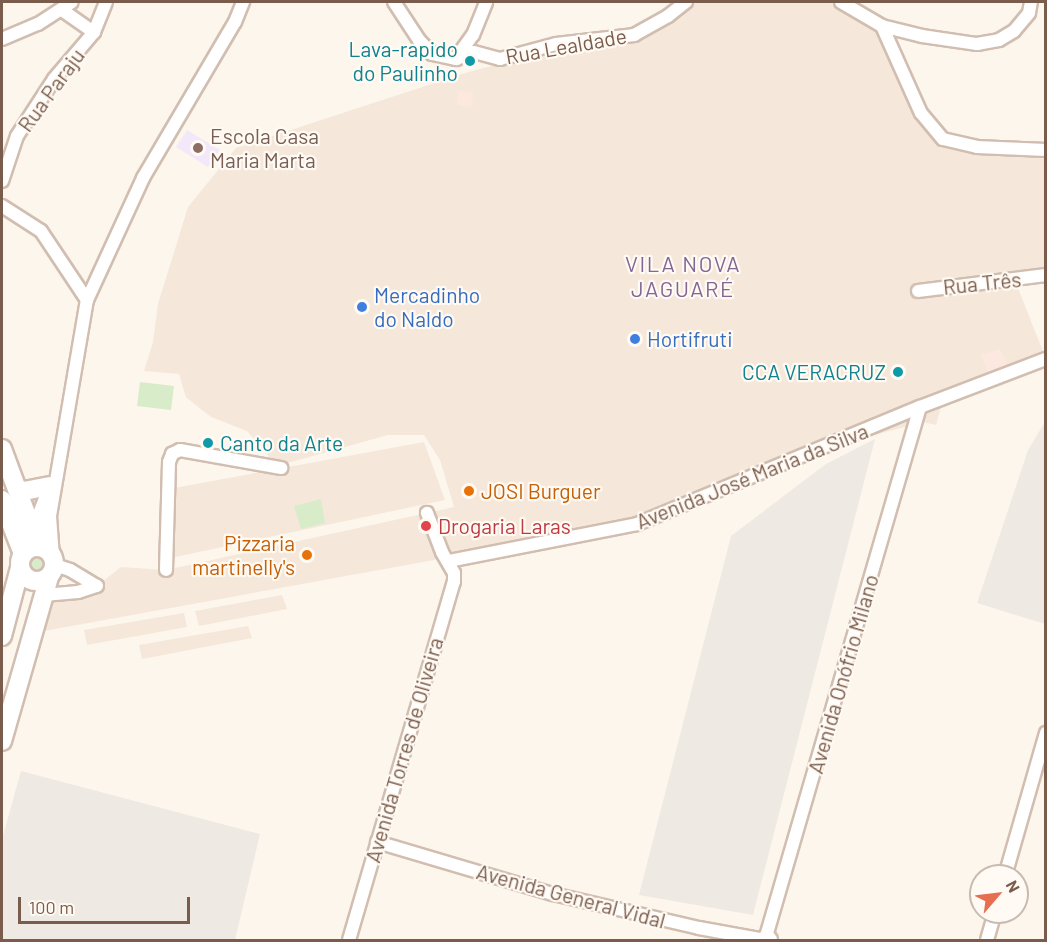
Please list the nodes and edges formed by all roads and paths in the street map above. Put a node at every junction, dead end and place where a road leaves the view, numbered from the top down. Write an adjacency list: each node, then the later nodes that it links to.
1 (72, 2): 9 (street)
2 (106, 2): 11 (street, Rua Paraju)
3 (243, 2): 19 (street)
4 (394, 2): 13 (street, Rua Lealdade)
5 (486, 2): 13 (street)
6 (686, 2): 13 (street, Rua Lealdade)
7 (841, 2): 10 (street)
8 (1031, 2): 10 (street)
9 (62, 10): 11 (street); 12 (street)
10 (882, 26): 14 (street)
11 (94, 32): 15 (street, Rua Paraju)
12 (2, 39)
13 (456, 59)
14 (1046, 150)
15 (2, 181)
16 (2, 206): 19 (street)
17 (1046, 275): 18 (street, Rua Três)
18 (918, 291)
19 (87, 300): 24 (street)
20 (1046, 359): 21 (street, Avenida José Maria da Silva)
21 (920, 406): 29 (street, Avenida José Maria da Silva); 39 (street, Avenida Onófrio Milano)
22 (2, 449): 25 (main road)
23 (281, 468): 30 (street)
24 (53, 478): 25 (main road); 28 (street)
25 (17, 489): 28 (main road)
26 (2, 500): 28 (main road)
27 (427, 513): 29 (street)
28 (40, 559): 31 (main road); 31 (street); 32 (main road)
29 (449, 561): 35 (street, Avenida Torres de Oliveira)
30 (166, 570)
31 (44, 595): 34 (main road)
32 (2, 636)
33 (1046, 733): 36 (street)
34 (2, 741)
35 (377, 843): 38 (street, Avenida Torres de Oliveira); 39 (street, Avenida General Vidal)
36 (1008, 864)
37 (992, 924): 40 (street)
38 (349, 940)
39 (766, 940)
40 (987, 940)

